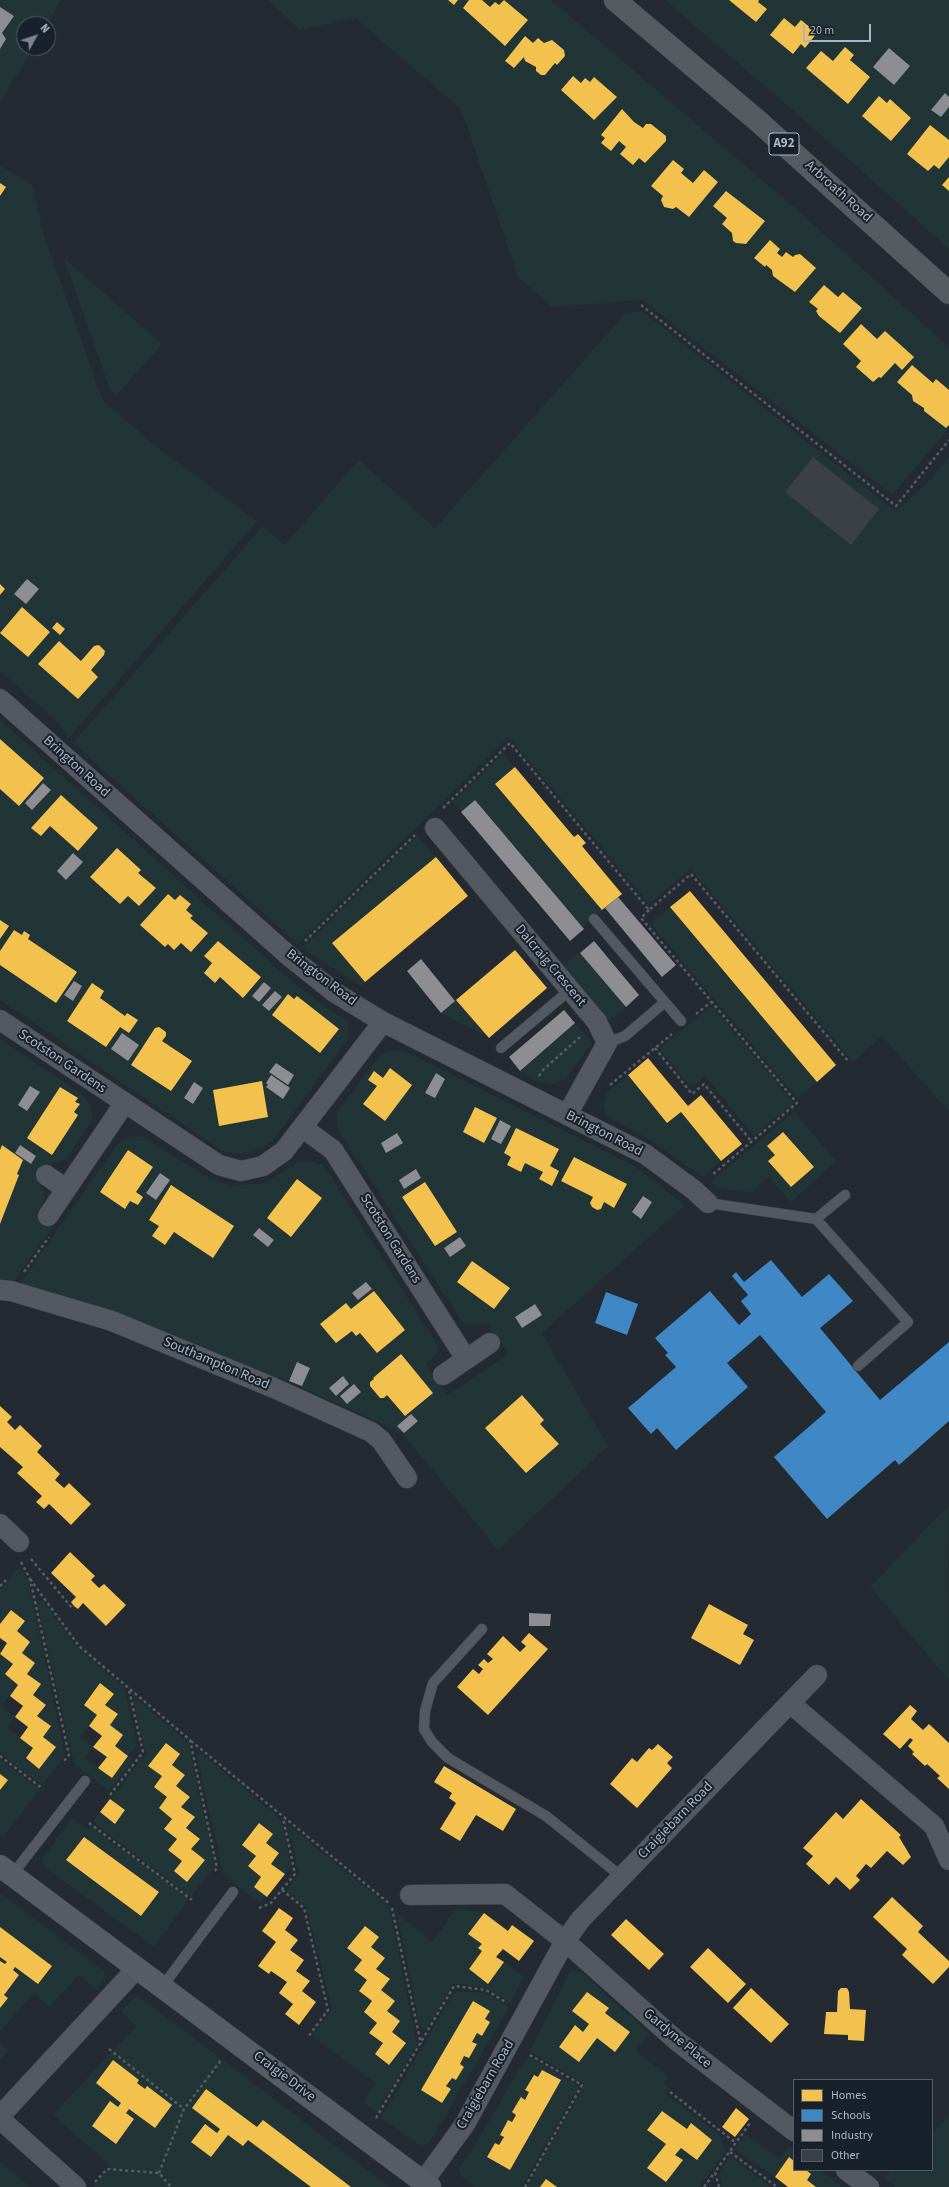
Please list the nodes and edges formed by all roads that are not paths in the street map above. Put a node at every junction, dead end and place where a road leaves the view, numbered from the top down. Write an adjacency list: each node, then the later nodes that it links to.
1 (615, 0): 2 (main road, Arbroath Road / A92)
2 (949, 293)
3 (0, 699): 9 (street, Brington Road)
4 (431, 824): 6 (street, Dalcraig Crescent)
5 (594, 919): 7 (lane)
6 (570, 990): 11 (street, Dalcraig Crescent); 12 (lane)
7 (665, 1002): 10 (lane); 11 (lane)
8 (0, 1020): 13 (street, Scotston Gardens)
9 (383, 1022): 14 (street, Brington Road); 15 (street, Scotston Gardens)
10 (680, 1025)
11 (607, 1043): 14 (street)
12 (501, 1048)
13 (124, 1104): 15 (street, Scotston Gardens); 17 (street)
14 (567, 1115): 19 (street, Brington Road)
15 (303, 1128): 24 (street, Scotston Gardens)
16 (46, 1175): 17 (street)
17 (66, 1189): 20 (street)
18 (844, 1195): 21 (lane)
19 (708, 1203): 21 (lane)
20 (48, 1216)
21 (816, 1220): 25 (lane)
22 (6, 1290): 27 (street, Southampton Road)
23 (490, 1343): 24 (street)
24 (466, 1360): 26 (street)
25 (858, 1366)
26 (442, 1375)
27 (407, 1478)
28 (0, 1524): 29 (street)
29 (23, 1548)
30 (482, 1629): 36 (lane)
31 (818, 1675): 32 (street, Craigiebarn Road)
32 (790, 1703): 34 (street); 36 (street, Craigiebarn Road)
33 (85, 1781): 35 (lane)
34 (949, 1860)
35 (6, 1871): 40 (street, Craigie Drive)
36 (622, 1877): 39 (street, Craigiebarn Road)
37 (233, 1892): 41 (lane)
38 (410, 1895): 39 (street)
39 (565, 1941): 43 (street, Gardyne Place); 45 (street, Craigiebarn Road)
40 (137, 1968): 41 (street, Craigie Drive); 42 (street)
41 (162, 1987): 45 (street, Craigie Drive)
42 (0, 2118): 46 (street)
43 (793, 2129)
44 (847, 2171): 47 (street)
45 (427, 2184)
46 (76, 2187)
47 (868, 2187)

